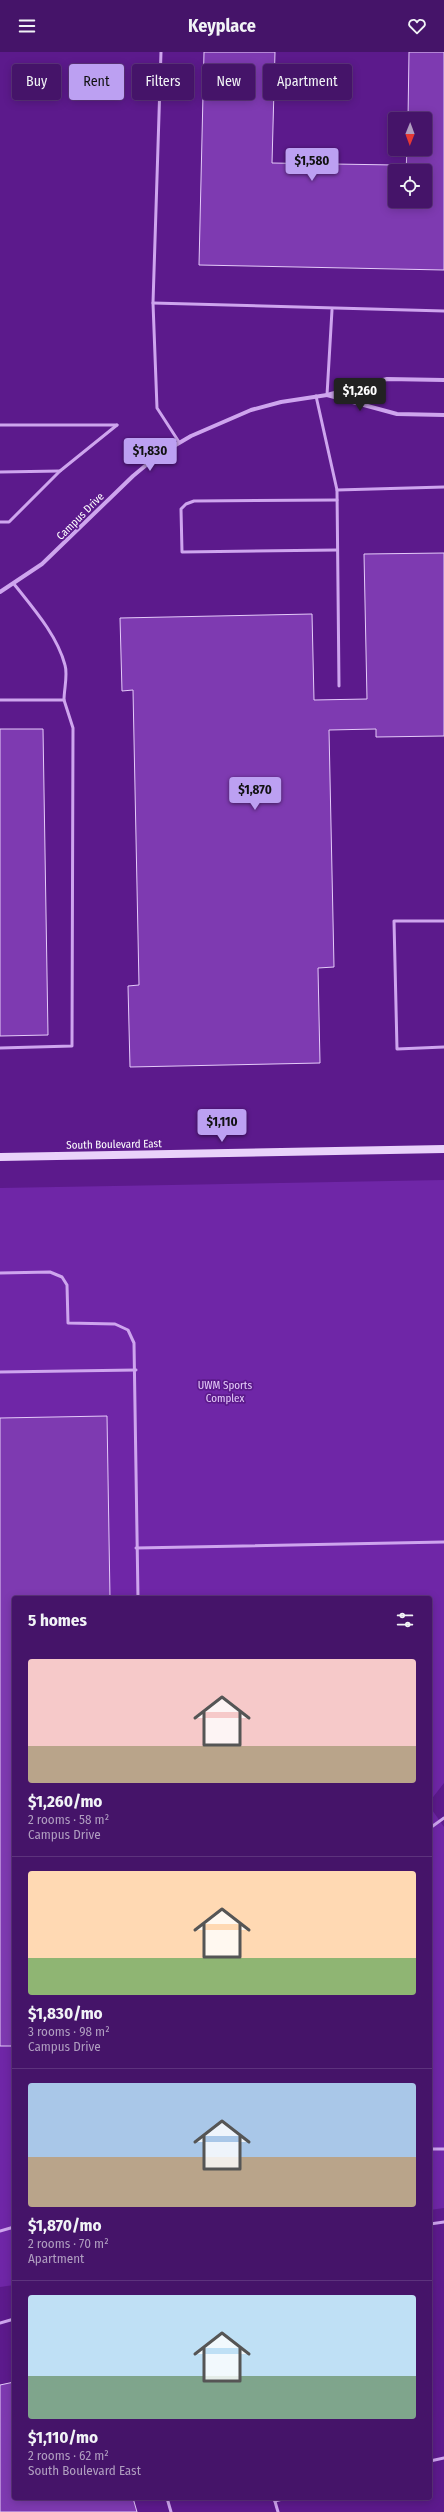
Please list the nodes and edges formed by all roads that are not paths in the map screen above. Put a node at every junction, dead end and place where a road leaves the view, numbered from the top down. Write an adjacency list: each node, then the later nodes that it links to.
1 (160, 52): 2 (lane)
2 (153, 303): 3 (lane); 10 (lane)
3 (332, 310): 4 (lane); 6 (lane)
4 (444, 311)
5 (444, 380): 6 (street, Campus Drive)
6 (327, 395): 7 (street, Campus Drive); 8 (street, Campus Drive)
7 (316, 396): 10 (street, Campus Drive); 14 (lane)
8 (444, 415)
9 (0, 425): 12 (lane)
10 (179, 442): 18 (street, Campus Drive)
11 (0, 472): 12 (lane)
12 (60, 472): 16 (lane)
13 (444, 487): 14 (lane)
14 (337, 490): 15 (lane)
15 (337, 500): 17 (lane); 17 (lane)
16 (0, 522)
17 (337, 550): 20 (lane)
18 (14, 584): 19 (street, Campus Drive); 22 (lane)
19 (0, 592)
20 (339, 686)
21 (0, 700): 22 (lane)
22 (64, 700): 25 (lane)
23 (444, 921): 24 (lane)
24 (444, 1047)
25 (0, 1048)
26 (444, 1149): 27 (street, South Boulevard East)
27 (0, 1157)
28 (0, 1273): 29 (lane)
29 (136, 1370): 30 (lane); 32 (lane)
30 (0, 1372)
31 (444, 1542): 32 (lane)
32 (136, 1548): 33 (lane)
33 (138, 1596)
34 (444, 1818): 35 (lane)
35 (432, 1827)
36 (432, 2149): 37 (lane)
37 (444, 2149)
38 (444, 2222): 39 (lane)
39 (432, 2224)
40 (12, 2228): 41 (lane)
41 (0, 2231)
42 (12, 2320): 43 (lane)
43 (0, 2323)
44 (444, 2458): 45 (lane)
45 (432, 2461)
46 (168, 2500): 48 (lane)
47 (275, 2500): 49 (lane)
48 (171, 2512)
49 (278, 2512)

